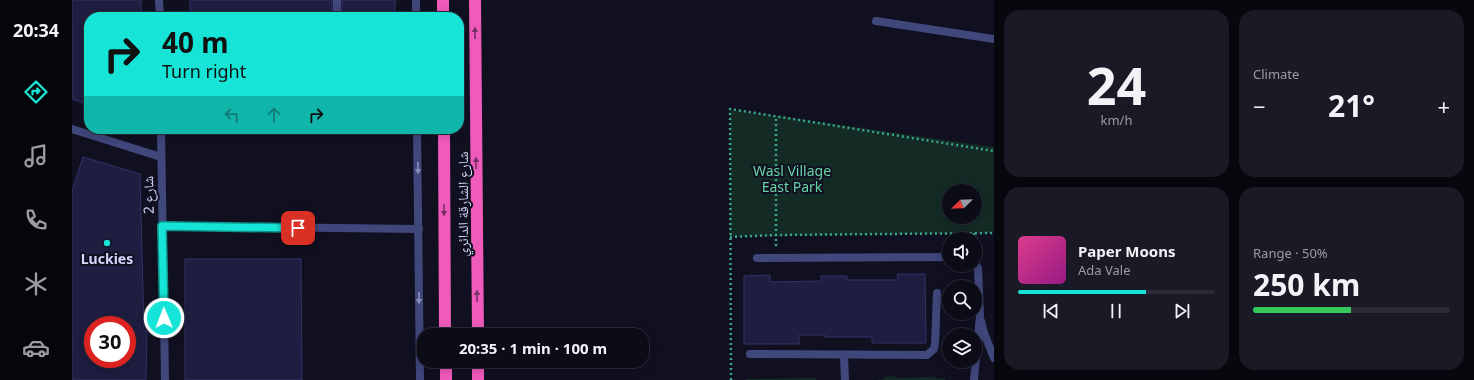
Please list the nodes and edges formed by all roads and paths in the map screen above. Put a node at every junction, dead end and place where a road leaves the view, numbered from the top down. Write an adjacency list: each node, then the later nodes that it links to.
1 (159, 0): 6 (street)
2 (337, 0): 7 (street)
3 (416, 0): 8 (street)
4 (443, 0): 9 (highway)
5 (475, 0): 35 (highway, شارع الشارقة الدائري, one-way to 5)
6 (160, 12)
7 (337, 12)
8 (416, 12)
9 (443, 12)
10 (876, 20): 11 (street)
11 (994, 39)
12 (776, 117): 19 (path); 26 (path); 27 (path)
13 (72, 129): 14 (street)
14 (84, 133)
15 (88, 134): 20 (street)
16 (161, 134): 20 (street, شارع 2)
17 (417, 134): 22 (street, one-way to 22)
18 (444, 134): 34 (highway, شارع الشارقة الدائري, one-way to 34)
19 (994, 151)
20 (161, 157): 21 (street, شارع 2)
21 (162, 226): 22 (street); 41 (street, شارع 2)
22 (418, 229): 42 (street, one-way to 42)
23 (942, 233): 26 (path)
24 (982, 233): 25 (path)
25 (994, 233)
26 (776, 235): 27 (path); 30 (path)
27 (730, 238): 45 (path)
28 (942, 257): 30 (street)
29 (757, 258): 30 (street)
30 (776, 258)
31 (937, 293): 37 (street)
32 (980, 320): 47 (street)
33 (981, 320): 38 (street)
34 (445, 328)
35 (478, 328)
36 (750, 354): 37 (street)
37 (844, 355): 46 (street)
38 (994, 358)
39 (446, 368): 43 (highway)
40 (478, 368): 44 (highway)
41 (165, 380)
42 (420, 380)
43 (446, 380)
44 (478, 380)
45 (731, 380)
46 (845, 380)
47 (974, 380)

